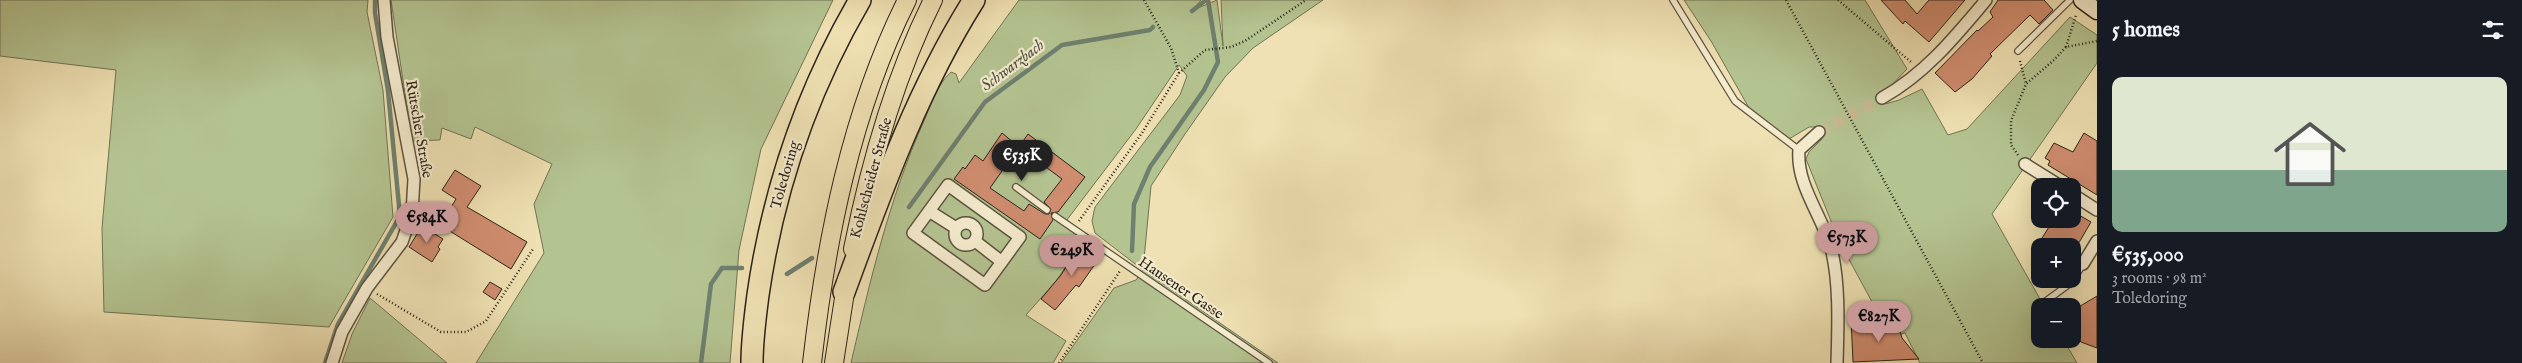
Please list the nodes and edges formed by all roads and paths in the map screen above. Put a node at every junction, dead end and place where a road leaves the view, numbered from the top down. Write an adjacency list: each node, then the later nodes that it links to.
1 (384, 0): 36 (street, Rütscher Straße)
2 (860, 0): 40 (highway, Toledoring)
3 (907, 0): 41 (main road, Kohlscheider Straße)
4 (933, 0): 37 (main road, Kohlscheider Straße)
5 (974, 0): 37 (highway)
6 (1144, 0): 17 (path)
7 (1306, 0): 17 (path)
8 (1674, 0): 21 (lane)
9 (1786, 0): 46 (path)
10 (1838, 0): 16 (path)
11 (1986, 0): 16 (street)
12 (2084, 3): 14 (path); 15 (lane)
13 (2097, 41): 14 (path)
14 (2066, 47): 18 (path)
15 (2018, 50): 18 (path)
16 (1922, 72): 19 (street)
17 (1180, 73): 30 (path)
18 (2026, 84): 22 (path)
19 (1882, 98)
20 (1819, 132): 21 (street)
21 (1799, 150): 45 (street)
22 (2025, 164): 23 (street)
23 (2047, 178)
24 (1016, 187): 26 (lane)
25 (2081, 200): 27 (street)
26 (1047, 210)
27 (2097, 210)
28 (929, 211): 33 (street); 33 (street); 33 (street)
29 (1055, 216): 30 (lane, Hausener Gasse)
30 (1074, 228): 34 (lane, Hausener Gasse)
31 (2097, 241): 35 (street)
32 (533, 248): 36 (path)
33 (1002, 262)
34 (1124, 264): 43 (path); 44 (lane, Hausener Gasse)
35 (2083, 264): 38 (lane)
36 (367, 288): 39 (street, Rütscher Straße)
37 (844, 292): 42 (main road, Kohlscheider Straße)
38 (2050, 298)
39 (332, 363)
40 (752, 363)
41 (812, 363)
42 (834, 363)
43 (1059, 363)
44 (1269, 363)
45 (1837, 363)
46 (1982, 363)

